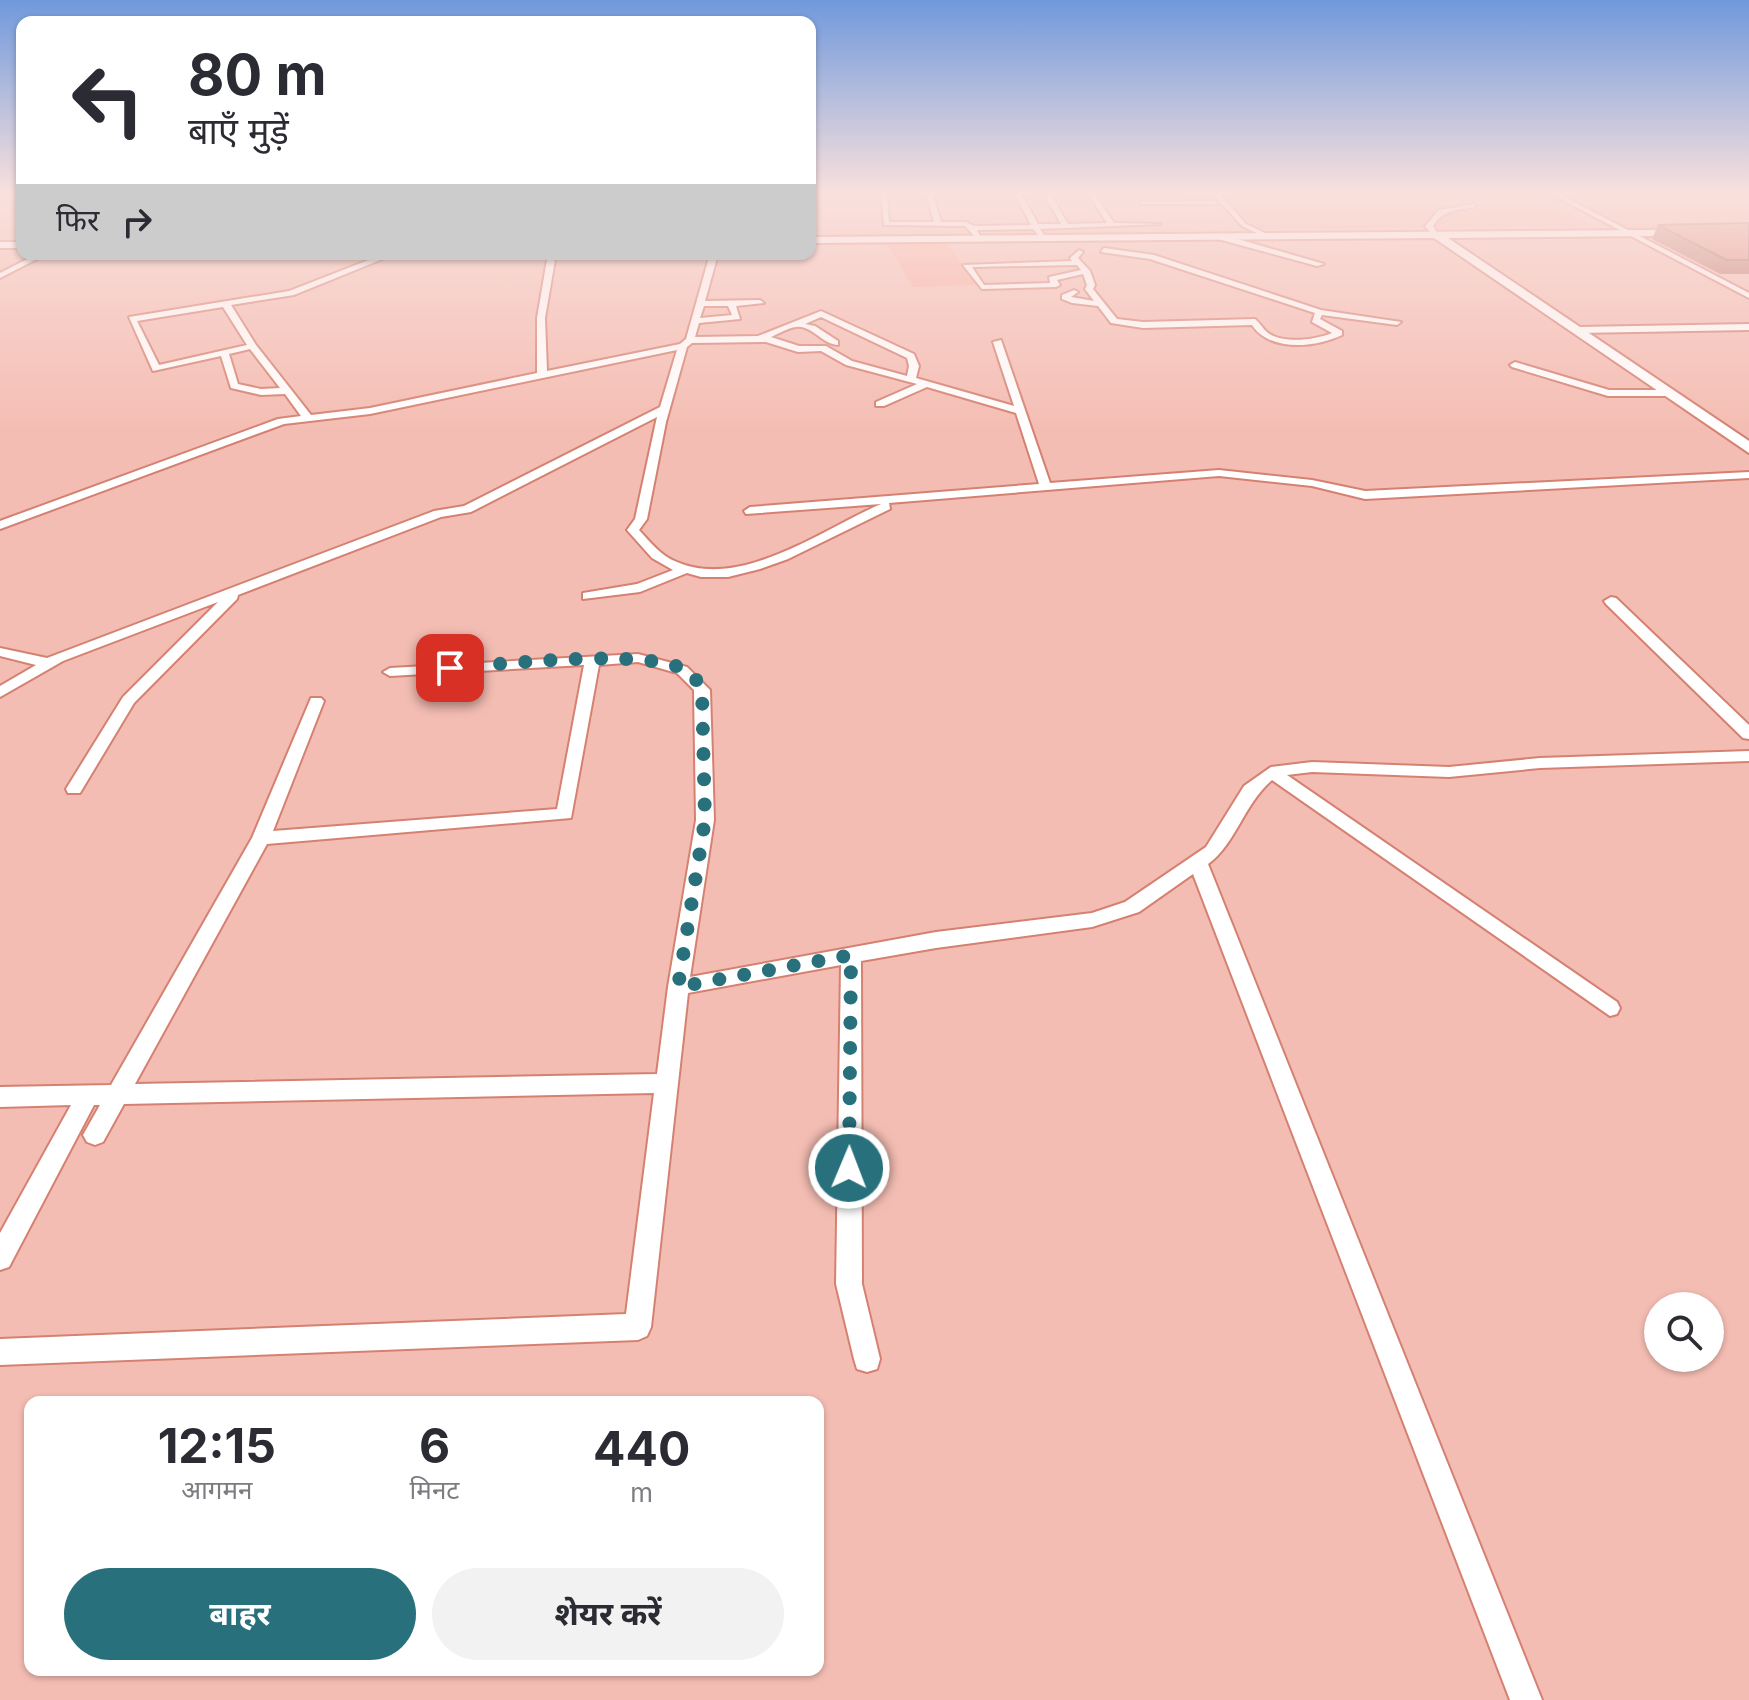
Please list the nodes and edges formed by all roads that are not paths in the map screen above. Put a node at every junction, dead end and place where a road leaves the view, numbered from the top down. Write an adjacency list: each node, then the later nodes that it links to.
1 (347, 271): 19 (street)
2 (549, 271): 41 (street)
3 (709, 271): 21 (street)
4 (971, 271): 12 (street)
5 (1084, 271): 10 (street)
6 (1086, 271): 13 (street)
7 (1185, 271): 29 (street)
8 (1491, 271): 31 (street)
9 (1701, 271): 18 (street)
10 (1055, 284): 11 (street); 15 (street)
11 (1037, 286): 12 (street); 14 (street)
12 (998, 288): 14 (street)
13 (1090, 291): 15 (street); 16 (street); 23 (street)
14 (1008, 292): 17 (street)
15 (1074, 292): 23 (street)
16 (1104, 293)
17 (973, 294)
18 (1749, 296)
19 (225, 303): 37 (street); 39 (street)
20 (760, 303): 22 (street)
21 (700, 304): 22 (street); 26 (street)
22 (731, 304): 26 (street)
23 (1100, 304): 29 (street)
24 (1348, 306): 25 (street)
25 (1355, 318): 27 (street); 29 (street)
26 (695, 321): 35 (street)
27 (1397, 322)
28 (795, 324): 32 (street); 33 (street); 36 (street)
29 (1310, 324)
30 (1749, 327): 31 (street)
31 (1578, 330): 45 (street)
32 (868, 335): 36 (street); 42 (street)
33 (758, 339): 35 (street); 38 (street)
34 (998, 342): 48 (street)
35 (686, 343): 41 (street); 47 (street)
36 (835, 343): 38 (street)
37 (252, 346): 39 (street); 44 (street)
38 (810, 348): 42 (street)
39 (224, 352): 44 (street)
40 (1515, 365): 45 (street)
41 (542, 376): 49 (street)
42 (911, 379): 43 (street)
43 (926, 384): 46 (street); 48 (street)
44 (287, 391): 49 (street)
45 (1670, 393): 50 (street)
46 (880, 404)
47 (665, 409): 56 (street); 57 (street)
48 (1021, 411): 52 (street)
49 (307, 416): 55 (street)
50 (1749, 448)
51 (1749, 475): 52 (street)
52 (1046, 488): 53 (street)
53 (906, 499): 54 (street); 56 (street)
54 (750, 511)
55 (0, 525)
56 (686, 569): 58 (street)
57 (237, 591): 62 (street); 69 (street)
58 (588, 596)
59 (1611, 601): 66 (street)
60 (0, 652): 62 (street)
61 (592, 660): 63 (street); 70 (street); 73 (street)
62 (48, 663): 64 (street)
63 (390, 672)
64 (0, 692)
65 (316, 701): 70 (street)
66 (1749, 734)
67 (1749, 756): 68 (street)
68 (1271, 772): 71 (street); 74 (street)
69 (74, 789)
70 (261, 838): 76 (street)
71 (1198, 863): 72 (street); 83 (street)
72 (851, 955): 73 (street); 82 (street)
73 (678, 987): 75 (street)
74 (1610, 1008)
75 (667, 1083): 76 (street); 81 (street)
76 (118, 1094): 77 (street); 79 (street)
77 (88, 1095): 78 (street); 80 (street)
78 (0, 1097)
79 (95, 1135)
80 (0, 1258)
81 (0, 1352)
82 (867, 1359)
83 (1526, 1700)

